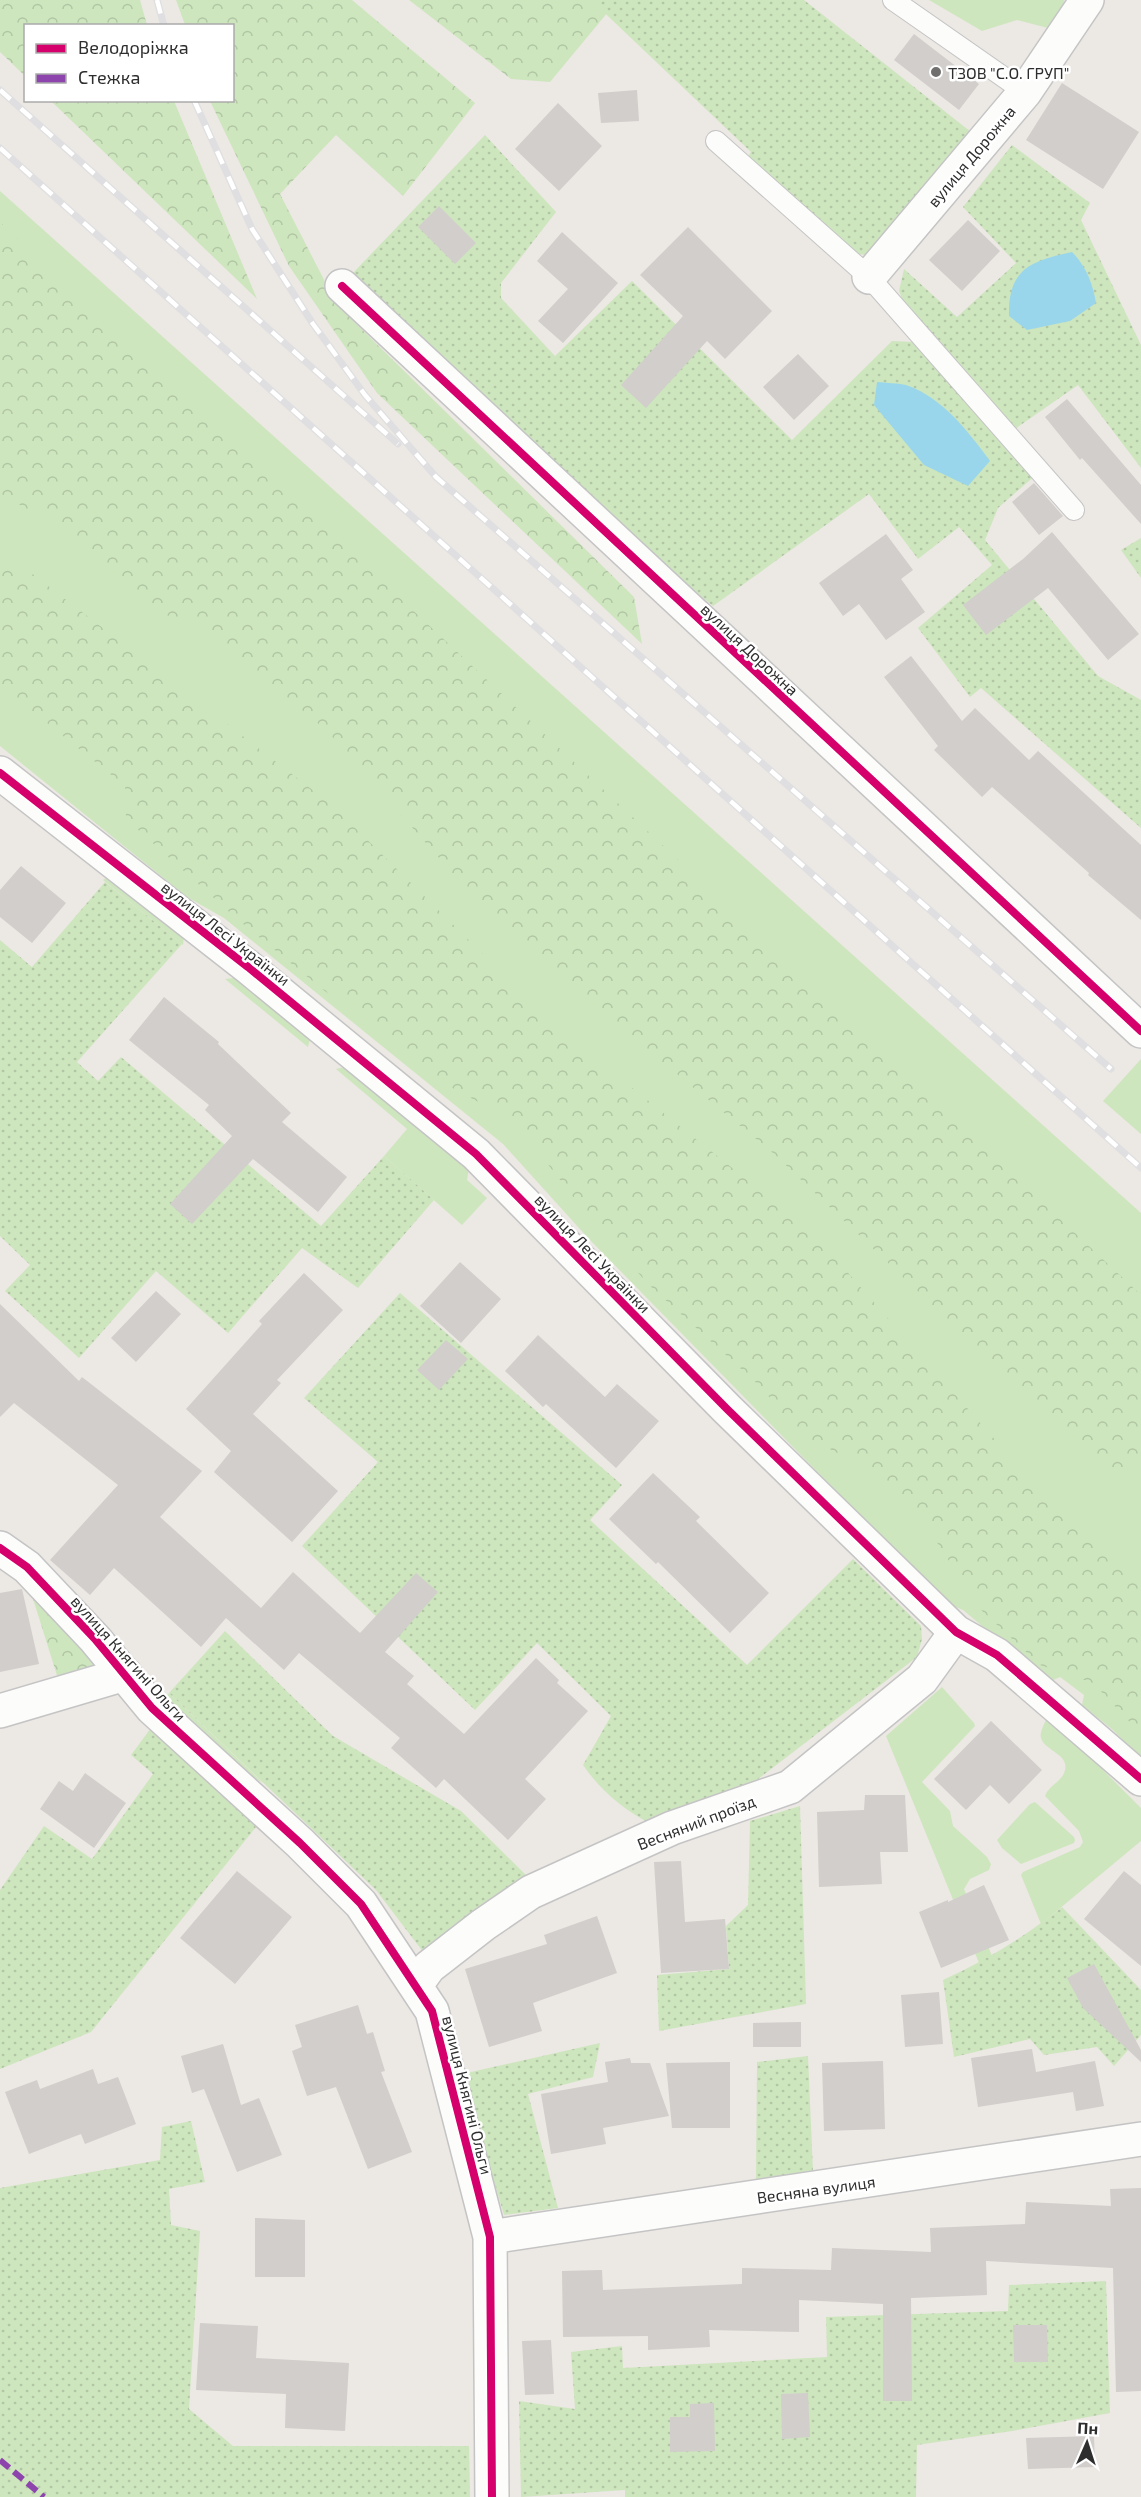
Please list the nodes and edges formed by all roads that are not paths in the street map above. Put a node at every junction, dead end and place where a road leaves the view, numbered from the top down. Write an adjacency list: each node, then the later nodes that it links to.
1 (893, 0): 3 (lane)
2 (1087, 0): 3 (street, вулиця Дорожна)
3 (1025, 92): 5 (street, вулиця Дорожна)
4 (716, 141): 5 (lane)
5 (869, 277): 7 (lane)
6 (342, 286): 9 (street, вулиця Дорожна)
7 (1074, 510)
8 (0, 773): 11 (street, вулиця Лесі Українки)
9 (1141, 1031)
10 (0, 1548): 12 (street, вулиця Княгині Ольги)
11 (956, 1632): 14 (street, вулиця Лесі Українки); 15 (street, Весняний проїзд)
12 (125, 1674): 13 (street); 15 (street, вулиця Княгині Ольги)
13 (0, 1711)
14 (1141, 1779)
15 (416, 1984): 17 (street, вулиця Княгині Ольги)
16 (1141, 2139): 17 (street, Весняна вулиця)
17 (490, 2236): 18 (street, вулиця Княгині Ольги)
18 (492, 2497)

